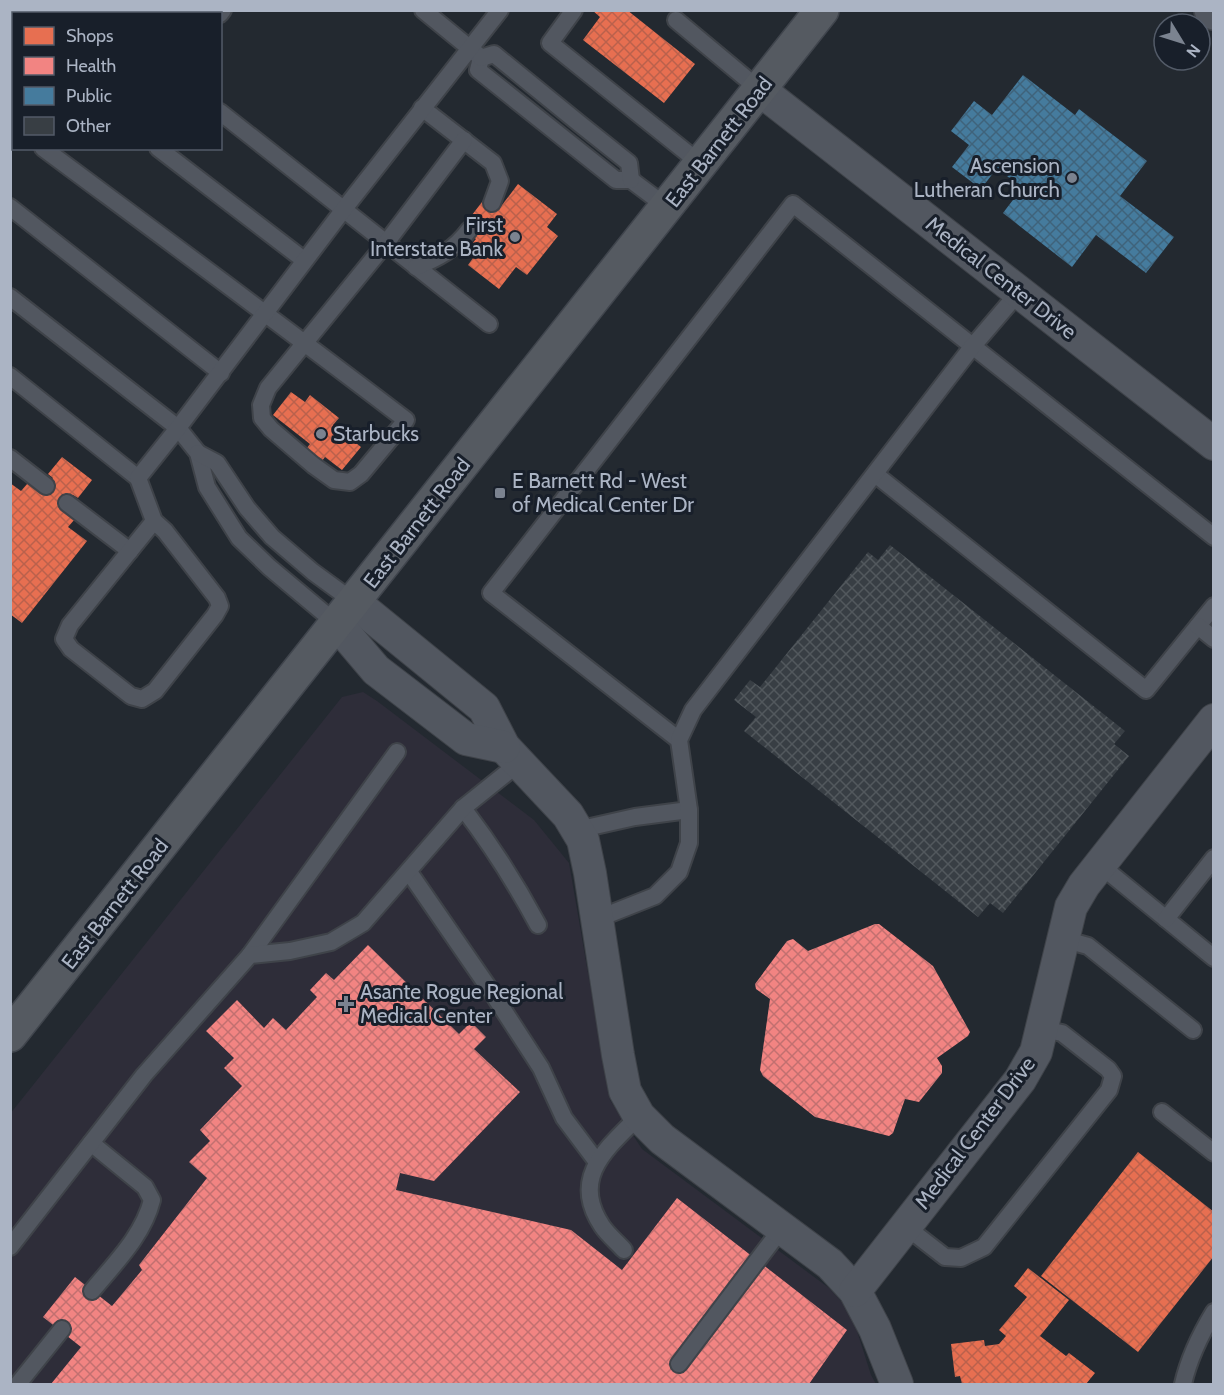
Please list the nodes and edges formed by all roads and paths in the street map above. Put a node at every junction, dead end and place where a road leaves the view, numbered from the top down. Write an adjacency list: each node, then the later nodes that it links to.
1 (423, 10): 6 (lane)
2 (500, 10): 6 (lane)
3 (574, 10): 13 (lane)
4 (822, 10): 7 (main road, East Barnett Road)
5 (676, 20): 7 (lane)
6 (476, 53): 8 (lane); 16 (lane)
7 (760, 90): 13 (main road, East Barnett Road); 22 (street, Medical Center Drive)
8 (422, 108): 10 (lane); 17 (lane)
9 (222, 114): 17 (lane)
10 (464, 140): 14 (lane); 19 (lane)
11 (46, 150): 24 (lane)
12 (161, 150): 20 (lane)
13 (701, 164): 16 (main road, East Barnett Road)
14 (492, 203)
15 (10, 207): 28 (lane)
16 (667, 207): 42 (main road, East Barnett Road)
17 (344, 209): 19 (lane); 20 (lane)
18 (470, 230): 21 (lane)
19 (386, 243): 21 (lane); 26 (lane)
20 (304, 260): 24 (lane)
21 (416, 267): 25 (lane)
22 (1019, 292): 27 (lane); 31 (street, Medical Center Drive)
23 (10, 297): 30 (lane)
24 (265, 313): 26 (lane); 28 (lane)
25 (489, 324)
26 (305, 343): 26 (lane)
27 (972, 347): 34 (lane); 39 (lane); 46 (lane)
28 (221, 373): 30 (lane)
29 (14, 385): 35 (lane)
30 (178, 429): 32 (lane); 35 (lane)
31 (1214, 444)
32 (198, 453): 42 (lane); 42 (lane)
33 (10, 458): 36 (lane)
34 (875, 474): 43 (lane); 46 (lane)
35 (138, 478): 38 (lane)
36 (46, 486)
37 (67, 503): 40 (lane)
38 (154, 521): 40 (lane); 40 (lane)
39 (1214, 537)
40 (130, 551)
41 (1214, 606): 43 (lane)
42 (346, 613): 48 (street); 63 (main road, East Barnett Road)
43 (1198, 626): 44 (lane)
44 (1214, 639)
45 (1214, 720): 53 (street, Medical Center Drive)
46 (679, 740): 50 (lane)
47 (397, 752): 59 (lane)
48 (512, 755): 49 (lane); 51 (street)
49 (463, 808): 54 (lane); 57 (lane)
50 (689, 810): 51 (lane); 55 (lane)
51 (577, 830): 55 (street)
52 (1214, 858): 56 (lane)
53 (1100, 865): 56 (lane); 58 (street, Medical Center Drive)
54 (409, 872): 59 (lane); 68 (lane)
55 (597, 919): 65 (street)
56 (1166, 920): 60 (lane)
57 (538, 925)
58 (1063, 939): 61 (street, Medical Center Drive); 62 (lane)
59 (250, 955): 66 (lane)
60 (1214, 958)
61 (1042, 1029): 69 (street, Medical Center Drive); 69 (lane)
62 (1193, 1030)
63 (10, 1035)
64 (1162, 1112): 67 (lane)
65 (639, 1116): 68 (lane); 70 (street)
66 (91, 1143): 71 (lane); 74 (lane)
67 (1214, 1153)
68 (597, 1162): 72 (lane)
69 (905, 1226): 73 (street, Medical Center Drive)
70 (782, 1228): 73 (street); 77 (lane)
71 (10, 1246)
72 (624, 1250)
73 (855, 1291): 79 (street)
74 (92, 1292)
75 (1214, 1312): 80 (lane)
76 (62, 1329): 78 (lane)
77 (679, 1364)
78 (18, 1384)
79 (897, 1384)
80 (1183, 1384)

